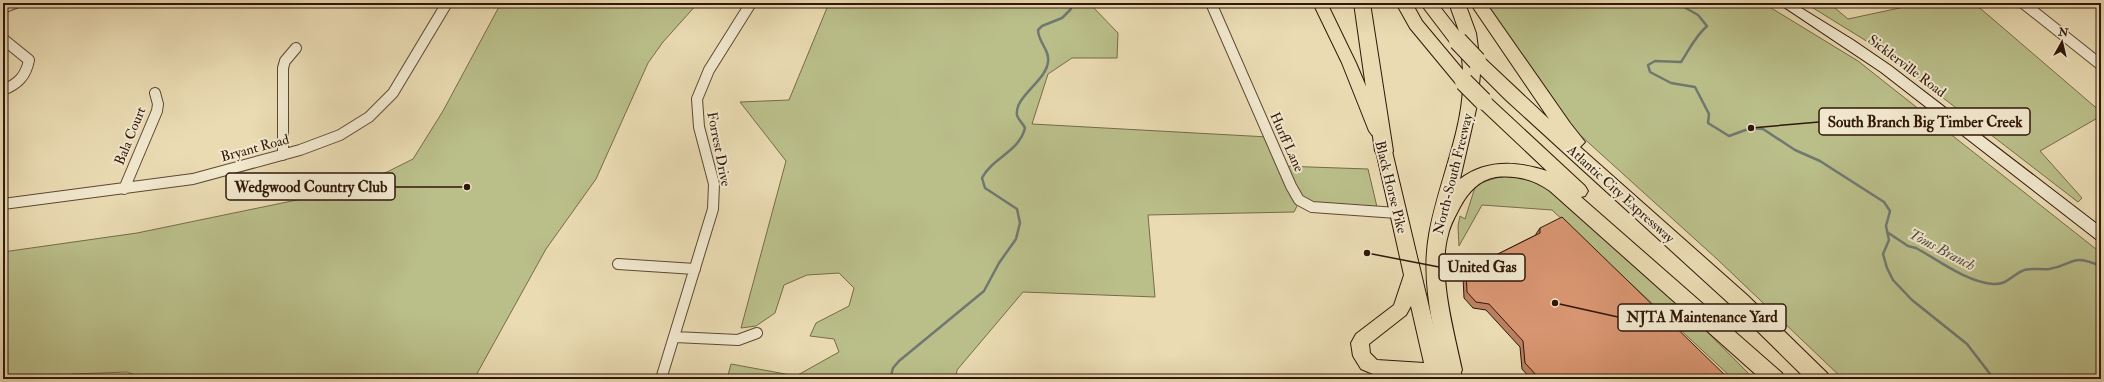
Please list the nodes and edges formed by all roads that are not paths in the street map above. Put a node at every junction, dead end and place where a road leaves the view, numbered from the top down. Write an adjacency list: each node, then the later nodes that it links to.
1 (20, 3): 14 (street)
2 (447, 3): 22 (street, Bryant Road)
3 (751, 3): 30 (street, Forrest Drive)
4 (1211, 3): 25 (street, Hurff Lane)
5 (1320, 3): 21 (main road, Black Horse Pike)
6 (1359, 3): 15 (highway)
7 (1362, 3): 15 (highway)
8 (1404, 3): 36 (highway, Atlantic City Expressway, bridge)
9 (1428, 3): 26 (highway, Atlantic City Expressway, bridge)
10 (1457, 3): 27 (highway, North-South Freeway)
11 (1478, 3): 26 (highway)
12 (1784, 3): 28 (main road, Sicklerville Road)
13 (2024, 3): 18 (street)
14 (3, 9)
15 (1366, 31): 21 (highway)
16 (3, 39): 19 (street)
17 (296, 48): 22 (street)
18 (2101, 65)
19 (3, 90)
20 (155, 93): 23 (street, Bala Court)
21 (1384, 151): 25 (main road, Black Horse Pike)
22 (282, 155): 23 (street, Bryant Road)
23 (124, 189): 24 (street, Bryant Road)
24 (3, 204)
25 (1397, 213): 31 (main road, Black Horse Pike)
26 (1646, 217): 37 (highway, Atlantic City Expressway)
27 (1438, 235): 34 (highway, North-South Freeway); 36 (highway)
28 (2101, 235)
29 (618, 264): 30 (street)
30 (695, 269): 33 (street, Forrest Drive)
31 (1412, 274): 34 (main road, Black Horse Pike); 34 (main road)
32 (758, 333): 33 (street)
33 (675, 337): 35 (street, Forrest Drive)
34 (1444, 374)
35 (661, 379)
36 (1776, 379)
37 (1820, 379)

